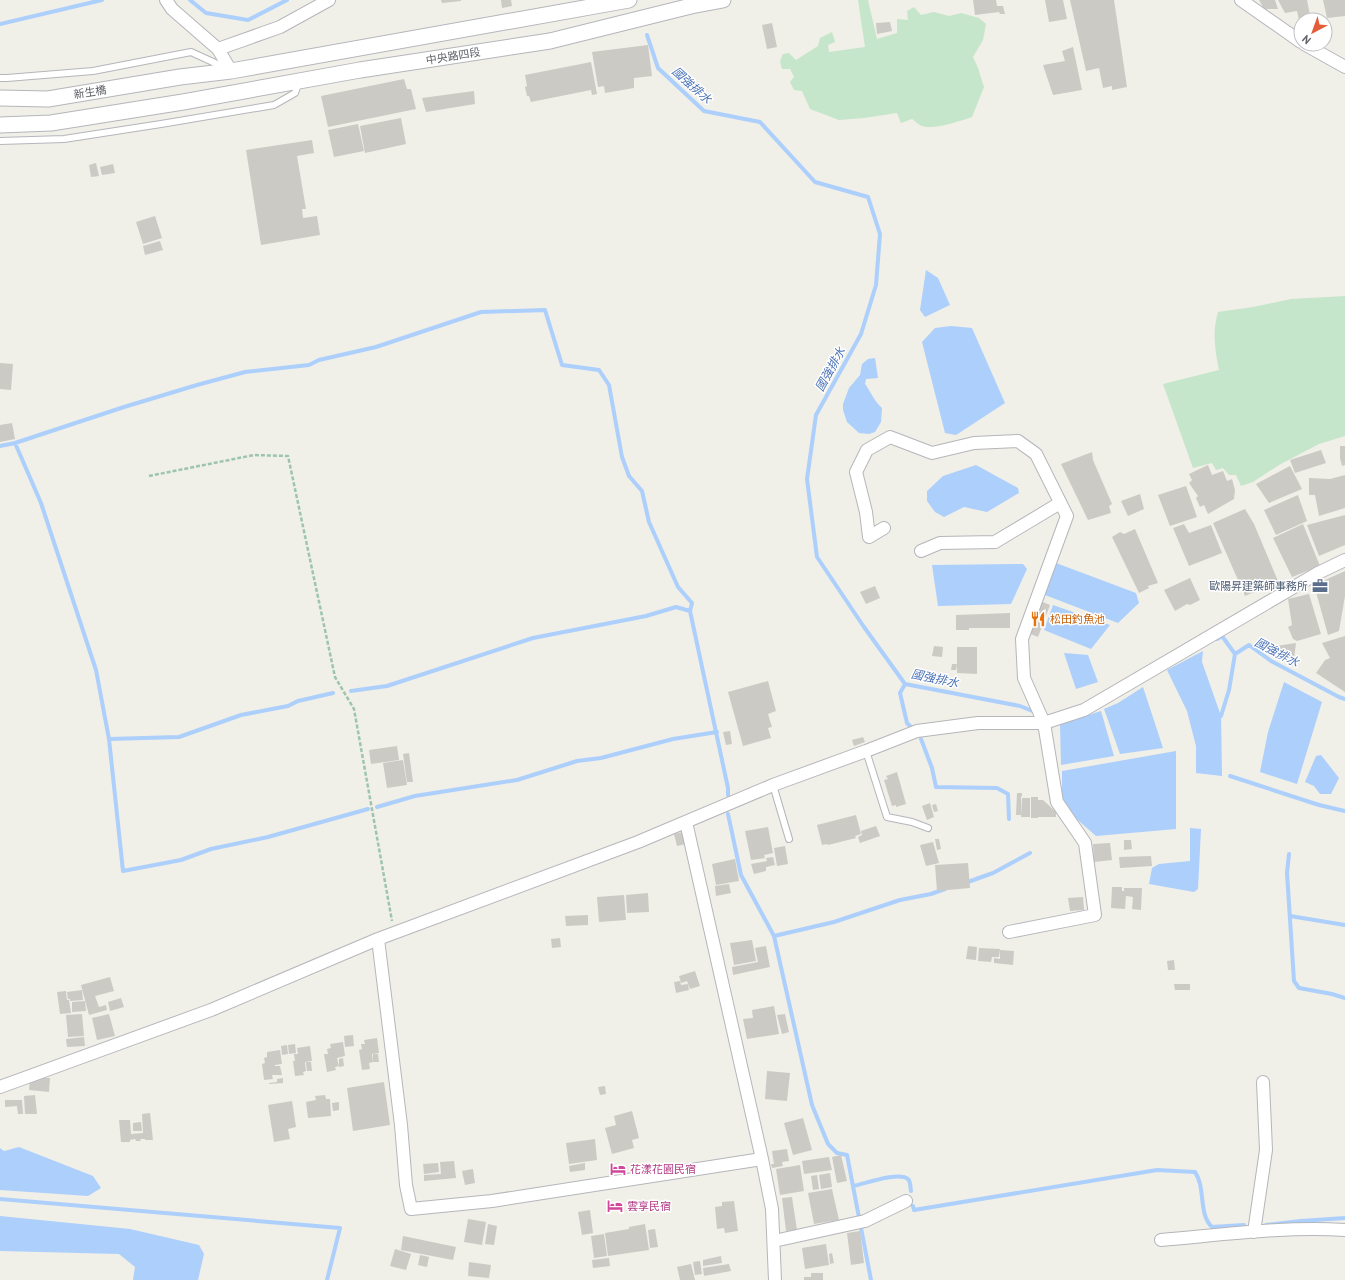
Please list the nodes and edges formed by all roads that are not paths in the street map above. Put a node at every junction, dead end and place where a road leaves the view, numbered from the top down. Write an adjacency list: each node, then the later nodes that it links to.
1 (329, 0): 7 (street)
2 (630, 0): 10 (street)
3 (723, 0): 12 (street, 中央路四段)
4 (1241, 0): 6 (street)
5 (169, 4): 7 (street)
6 (1293, 36)
7 (218, 49): 10 (street)
8 (1318, 52): 9 (street)
9 (1345, 67)
10 (231, 71): 11 (lane); 13 (street, 新生橋)
11 (0, 78)
12 (300, 81): 14 (street, 中央路四段); 15 (lane)
13 (0, 98)
14 (0, 125)
15 (0, 141)
16 (1060, 503): 17 (street); 18 (street); 20 (street)
17 (884, 528)
18 (921, 551)
19 (1345, 560): 20 (street)
20 (1044, 723): 21 (street); 26 (street)
21 (866, 751): 22 (street); 24 (lane)
22 (773, 785): 23 (street); 25 (lane)
23 (686, 822): 27 (street); 30 (street)
24 (928, 828)
25 (789, 839)
26 (1009, 932)
27 (378, 939): 29 (street); 30 (street)
28 (1263, 1082): 33 (street)
29 (0, 1087)
30 (762, 1159): 35 (street)
31 (906, 1201): 35 (street)
32 (1345, 1230): 33 (street)
33 (1254, 1232): 34 (street)
34 (1161, 1240)
35 (774, 1241): 36 (street)
36 (775, 1280)

